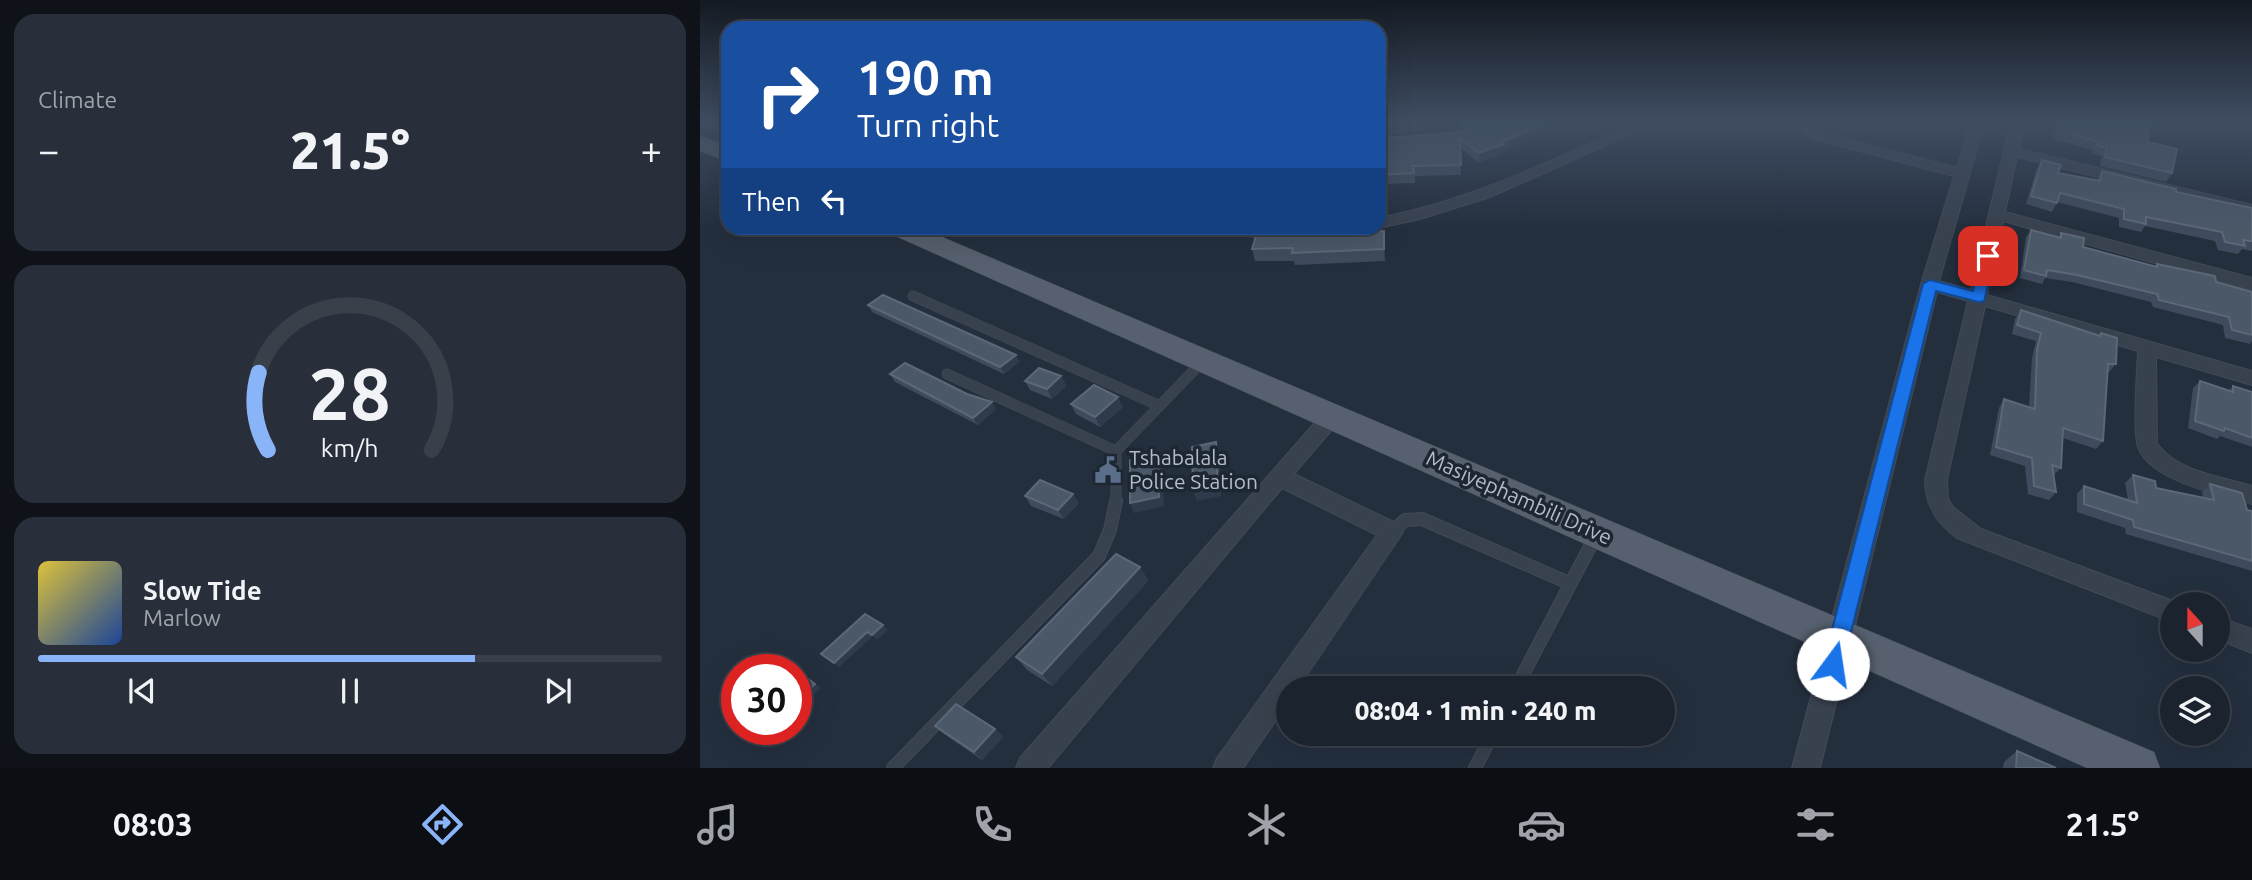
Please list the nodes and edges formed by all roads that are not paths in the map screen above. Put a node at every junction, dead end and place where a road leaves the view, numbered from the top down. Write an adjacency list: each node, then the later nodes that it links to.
1 (1570, 157): 9 (street)
2 (1898, 157): 6 (street)
3 (1967, 157): 6 (street)
4 (2010, 157): 8 (street)
5 (2035, 157): 7 (street)
6 (1962, 174): 11 (street)
7 (2252, 210)
8 (1997, 215): 12 (street); 14 (street)
9 (1386, 222)
10 (916, 235): 16 (main road, Masiyephambili Drive)
11 (1930, 284): 14 (street); 29 (street)
12 (2252, 284)
13 (913, 296): 19 (lane)
14 (1979, 298): 15 (street); 27 (street)
15 (2147, 347): 18 (street); 23 (street)
16 (1205, 359): 19 (lane); 20 (main road, Masiyephambili Drive)
17 (947, 374): 21 (lane)
18 (2252, 378)
19 (1160, 406): 21 (lane)
20 (1333, 415): 22 (street); 25 (main road, Masiyephambili Drive)
21 (1116, 451): 33 (lane)
22 (1279, 477): 24 (street); 34 (street)
23 (2252, 495)
24 (1392, 532): 26 (lane); 35 (street)
25 (1597, 534): 26 (lane); 29 (main road, Masiyephambili Drive)
26 (1569, 583): 31 (lane)
27 (2160, 606)
28 (2230, 633): 30 (street)
29 (1840, 638): 37 (street); 38 (main road, Masiyephambili Drive)
30 (2252, 641)
31 (1522, 676)
32 (1486, 746): 36 (lane)
33 (893, 768)
34 (1030, 768)
35 (1227, 768)
36 (1475, 768)
37 (1806, 768)
38 (2138, 768)

